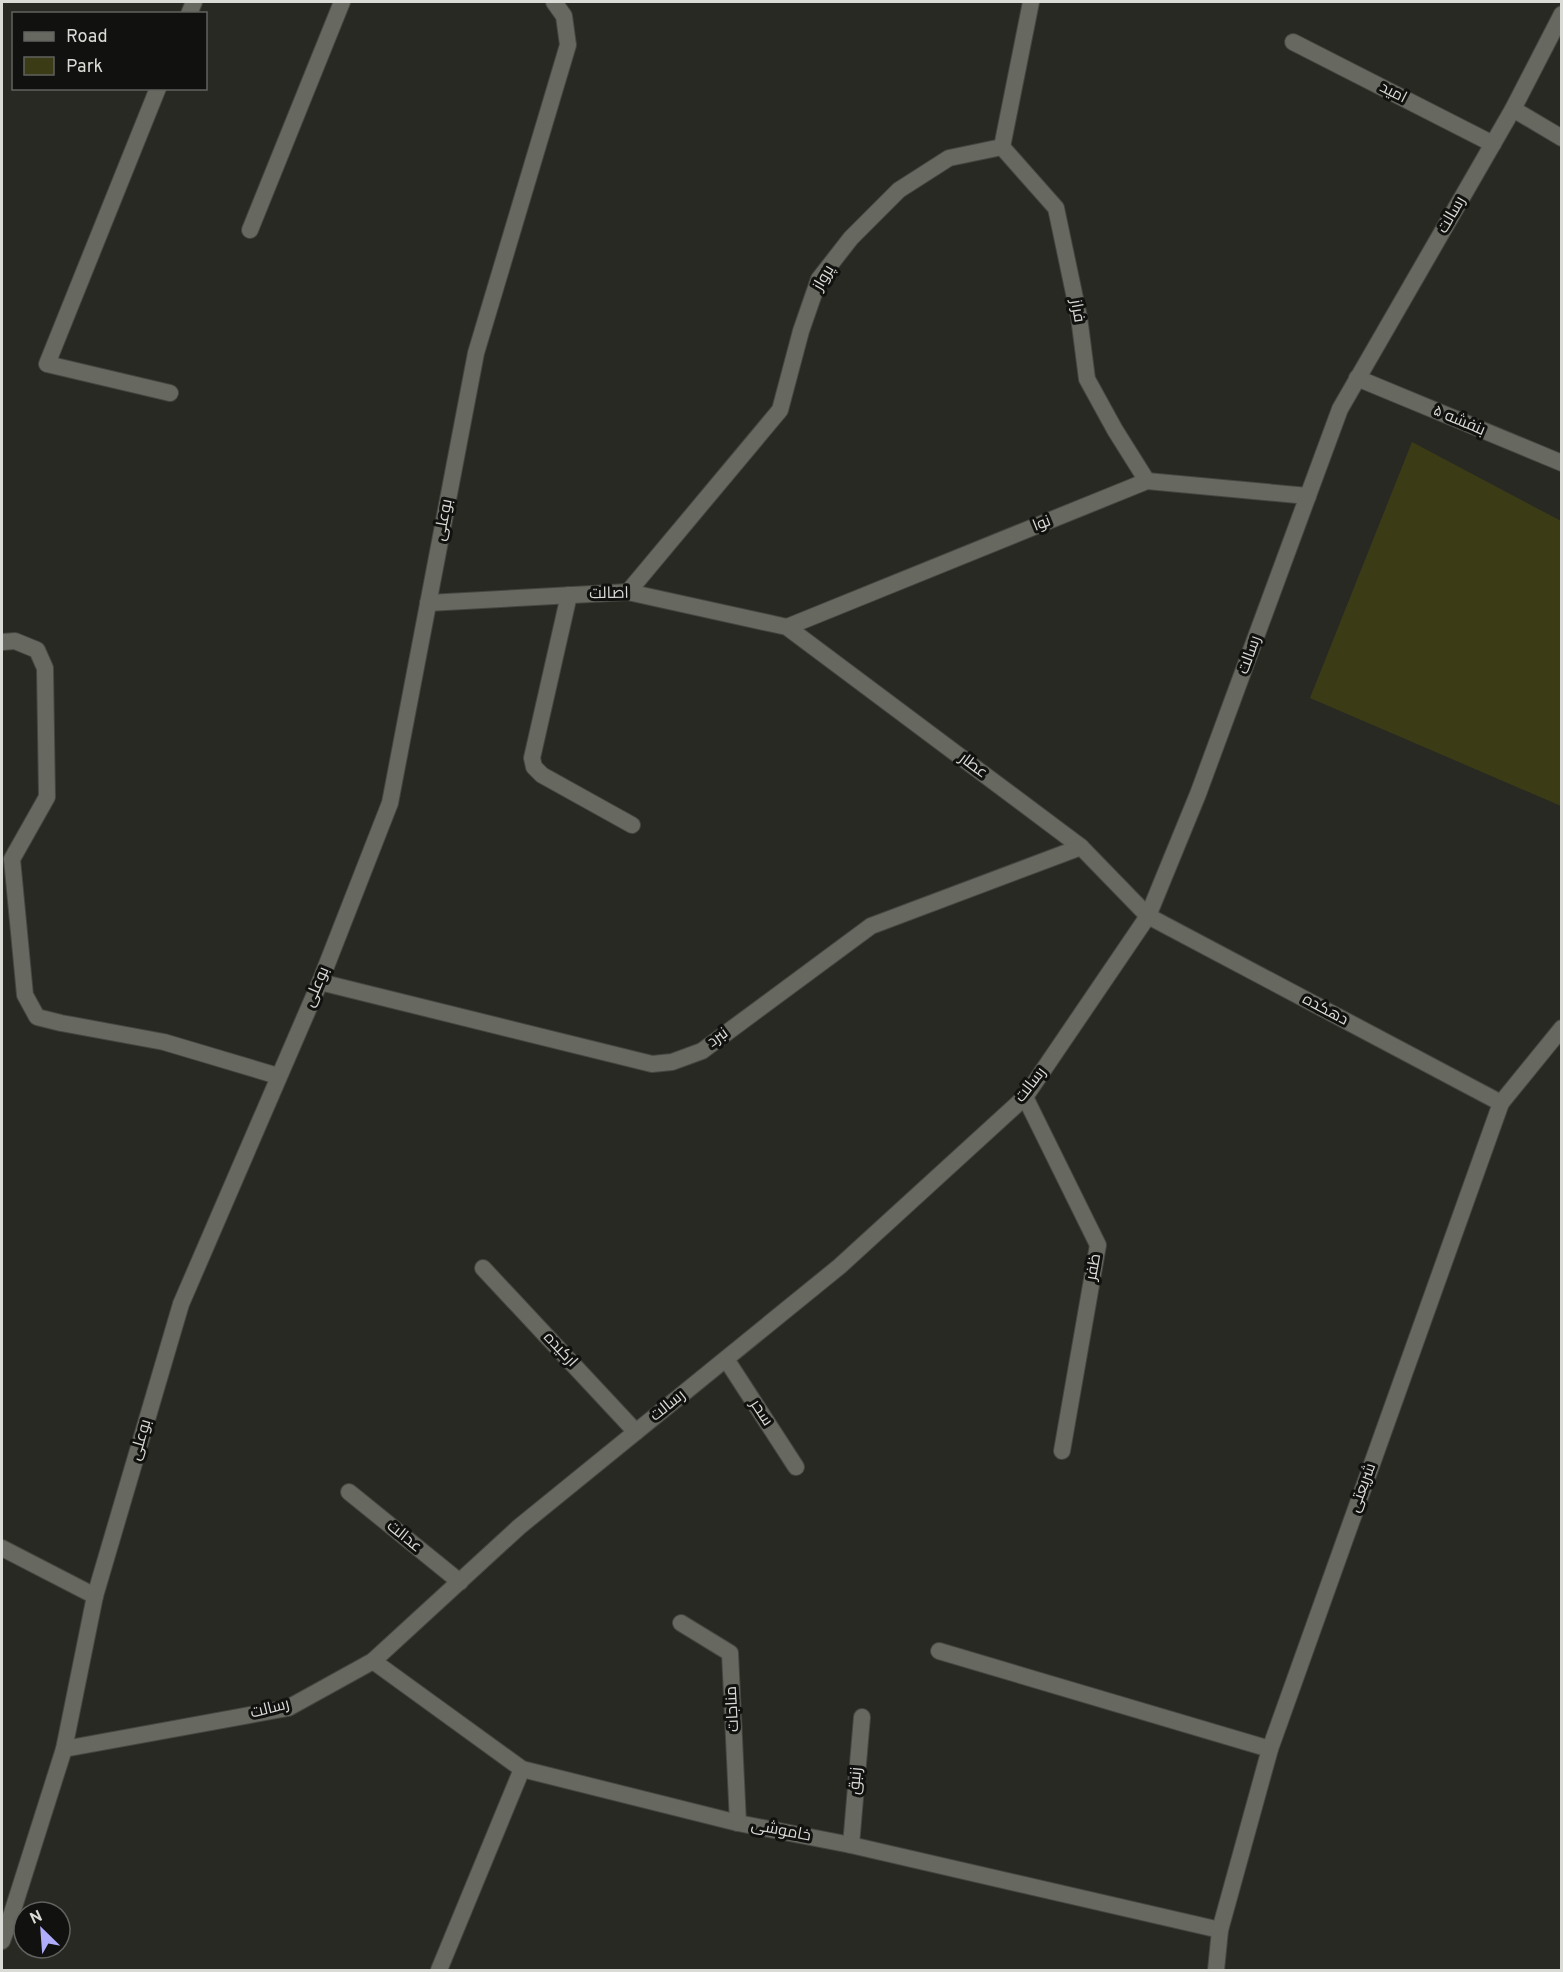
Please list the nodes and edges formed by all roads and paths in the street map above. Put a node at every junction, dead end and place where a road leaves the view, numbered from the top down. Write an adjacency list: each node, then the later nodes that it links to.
1 (342, 2): 11 (street)
2 (554, 2): 19 (street, بوعلی)
3 (1031, 2): 10 (street)
4 (1562, 14): 7 (street, رسالت)
5 (1293, 42): 9 (street, امید)
6 (158, 90): 13 (street)
7 (1513, 109): 8 (street); 9 (street, رسالت)
8 (1562, 138)
9 (1493, 144): 12 (street, رسالت)
10 (1002, 147): 15 (street, فراز); 17 (street, پرواز)
11 (250, 230)
12 (1357, 378): 14 (street, بنفشه ۵); 16 (street, رسالت)
13 (170, 393)
14 (1562, 463)
15 (1147, 481): 16 (street, نوا); 20 (street, نوا)
16 (1308, 496): 24 (street, رسالت)
17 (628, 592): 18 (street, اصالت); 20 (street, اصالت)
18 (569, 595): 19 (street, اصالت); 22 (street)
19 (428, 603): 25 (street, بوعلی)
20 (788, 627): 23 (street, عطار)
21 (2, 642): 27 (street)
22 (632, 825)
23 (1082, 847): 24 (street, عطار); 25 (street, نبرد)
24 (1148, 916): 28 (street, رسالت); 29 (street, دهکده)
25 (320, 982): 27 (street, بوعلی)
26 (1562, 1028): 29 (street, شریعتی)
27 (278, 1076): 38 (street, بوعلی)
28 (1025, 1097): 31 (street, رسالت); 33 (street, ظفر)
29 (1501, 1104): 44 (street, شریعتی)
30 (483, 1268): 32 (street, ارکیده)
31 (726, 1359): 32 (street, رسالت); 34 (street, سحر)
32 (636, 1432): 37 (street, رسالت)
33 (1062, 1451)
34 (796, 1467)
35 (349, 1492): 37 (street, عدالت)
36 (2, 1548): 38 (street)
37 (460, 1582): 41 (street, رسالت)
38 (96, 1596): 43 (street, بوعلی)
39 (681, 1623): 46 (street, مناجات)
40 (939, 1651): 44 (street)
41 (373, 1660): 43 (street, رسالت); 45 (street, خاموشی)
42 (862, 1718): 47 (street, زنبق)
43 (64, 1749): 48 (street, بوعلی)
44 (1270, 1749): 49 (street, شریعتی)
45 (522, 1769): 46 (street, خاموشی); 51 (street)
46 (738, 1823): 47 (street, خاموشی)
47 (851, 1845): 49 (street, خاموشی)
48 (7, 1912): 50 (street, بوعلی)
49 (1220, 1930): 52 (street, شریعتی)
50 (2, 1941)
51 (439, 1971)
52 (1216, 1971)

